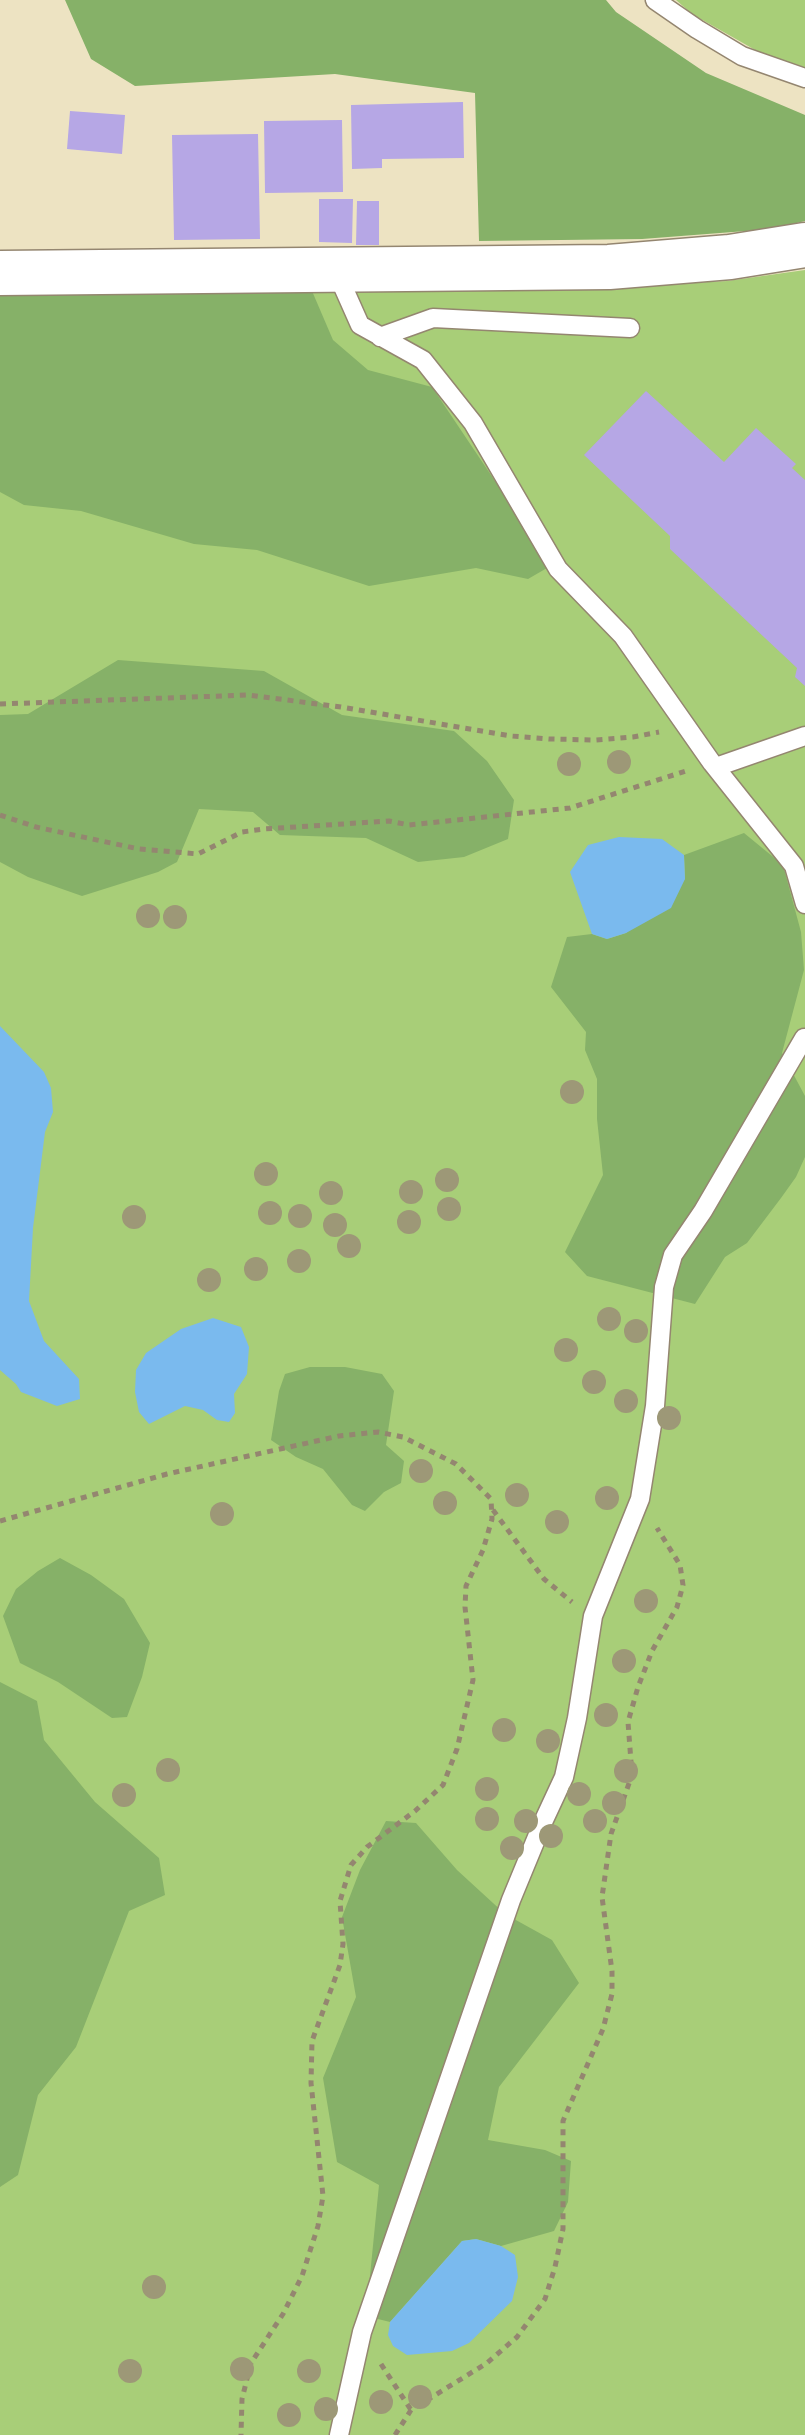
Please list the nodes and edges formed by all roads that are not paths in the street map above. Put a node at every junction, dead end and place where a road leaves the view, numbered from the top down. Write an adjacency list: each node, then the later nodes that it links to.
1 (655, 0): 2 (lane)
2 (805, 78)
3 (805, 245): 4 (street)
4 (336, 271): 5 (street); 7 (lane)
5 (0, 273)
6 (630, 328): 7 (lane)
7 (380, 337): 9 (lane)
8 (805, 736): 9 (lane)
9 (714, 765): 10 (lane)
10 (799, 861): 11 (lane)
11 (805, 904)
12 (805, 1037): 13 (lane)
13 (339, 2435)

